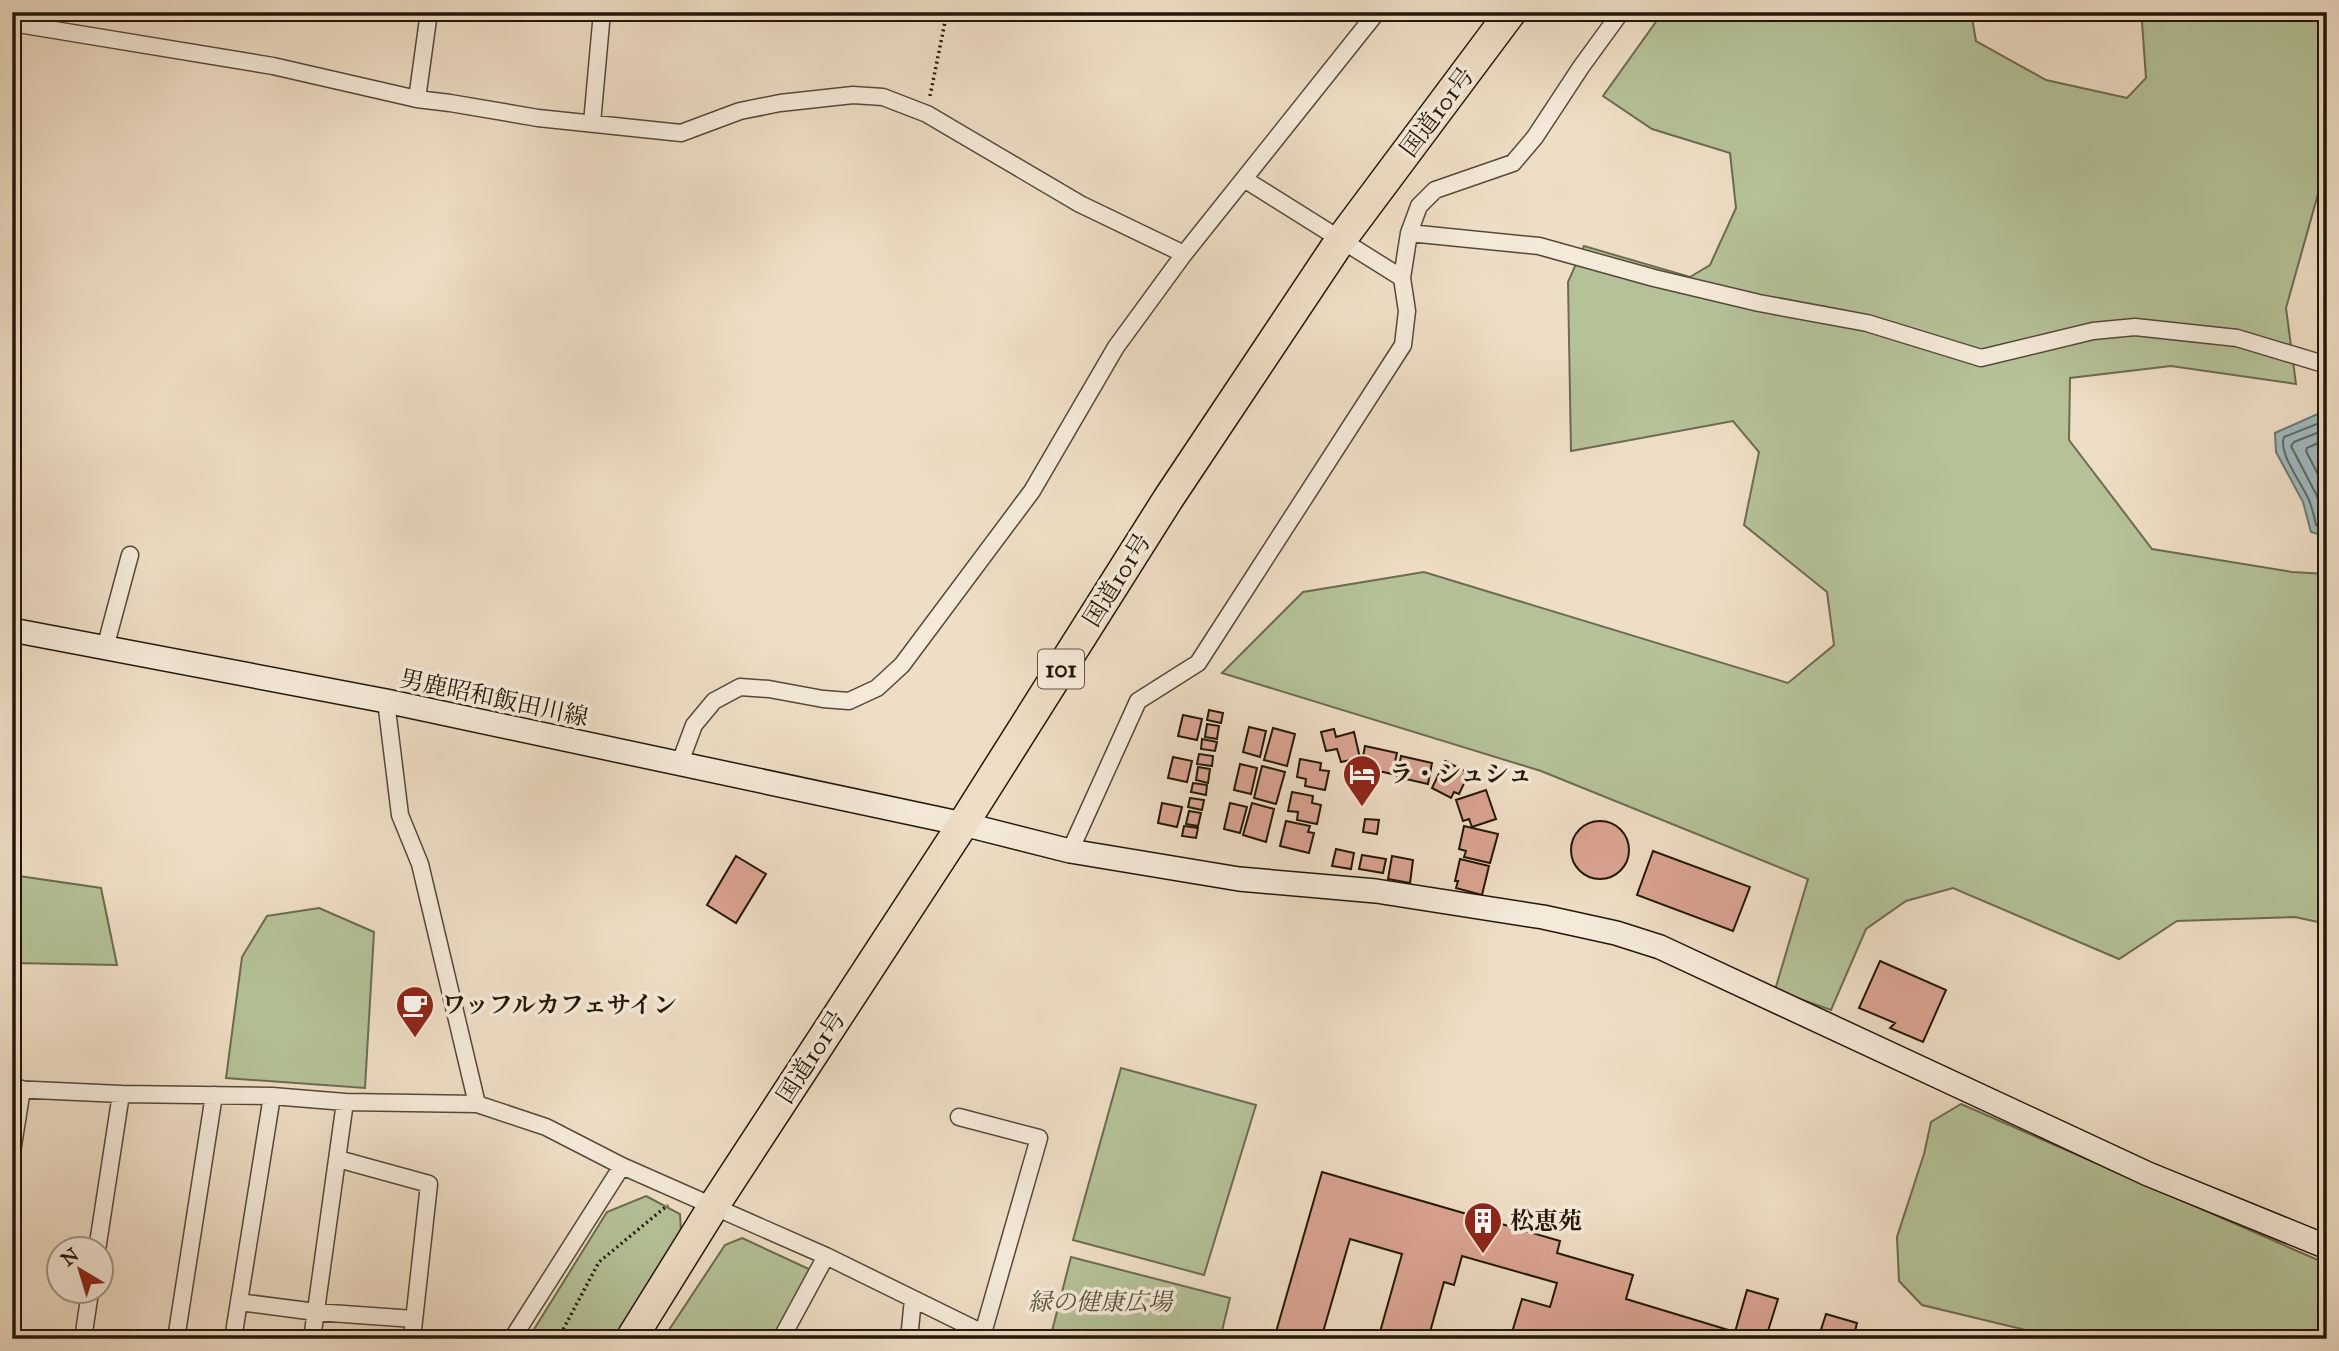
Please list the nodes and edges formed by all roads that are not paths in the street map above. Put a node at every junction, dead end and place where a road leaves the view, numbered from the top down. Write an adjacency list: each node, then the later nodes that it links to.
1 (429, 12): 7 (street)
2 (602, 12): 8 (street)
3 (1377, 12): 9 (street)
4 (1511, 12): 11 (highway, 国道101号 / 101)
5 (1621, 12): 10 (street)
6 (12, 23): 7 (street)
7 (417, 99): 8 (street)
8 (592, 123): 12 (street)
9 (1244, 179): 11 (street); 12 (street)
10 (1409, 233): 13 (street); 14 (street)
11 (1340, 241): 13 (street); 20 (highway, 国道101号 / 101)
12 (1184, 254): 19 (street)
13 (1402, 278): 21 (street)
14 (2327, 365)
15 (130, 555): 17 (street)
16 (12, 631): 17 (street, 男鹿昭和飯田川線)
17 (105, 648): 18 (street, 男鹿昭和飯田川線)
18 (386, 701): 19 (street, 男鹿昭和飯田川線); 27 (street)
19 (679, 765): 20 (street, 男鹿昭和飯田川線)
20 (963, 824): 21 (street, 男鹿昭和飯田川線); 32 (highway, 国道101号 / 101)
21 (1070, 851): 34 (street, 男鹿昭和飯田川線)
22 (17, 1089): 23 (street); 29 (street)
23 (121, 1094): 24 (street); 33 (street)
24 (214, 1095): 25 (street); 43 (street)
25 (272, 1096): 26 (street); 37 (street)
26 (345, 1102): 27 (street); 30 (street)
27 (477, 1104): 31 (street)
28 (959, 1117): 41 (street)
29 (12, 1153)
30 (338, 1159): 39 (street); 40 (street)
31 (622, 1166): 32 (street); 47 (street)
32 (713, 1207): 35 (street); 48 (highway, 国道101号 / 101)
33 (99, 1236)
34 (2327, 1247)
35 (826, 1256): 36 (street); 49 (street)
36 (913, 1299): 41 (street); 50 (street)
37 (239, 1303): 39 (street); 44 (street)
38 (88, 1306): 42 (street)
39 (316, 1312): 40 (street); 45 (street)
40 (414, 1319): 46 (street)
41 (989, 1336)
42 (83, 1339)
43 (176, 1339)
44 (233, 1339)
45 (312, 1339)
46 (412, 1339)
47 (512, 1339)
48 (631, 1339)
49 (781, 1339)
50 (909, 1339)

